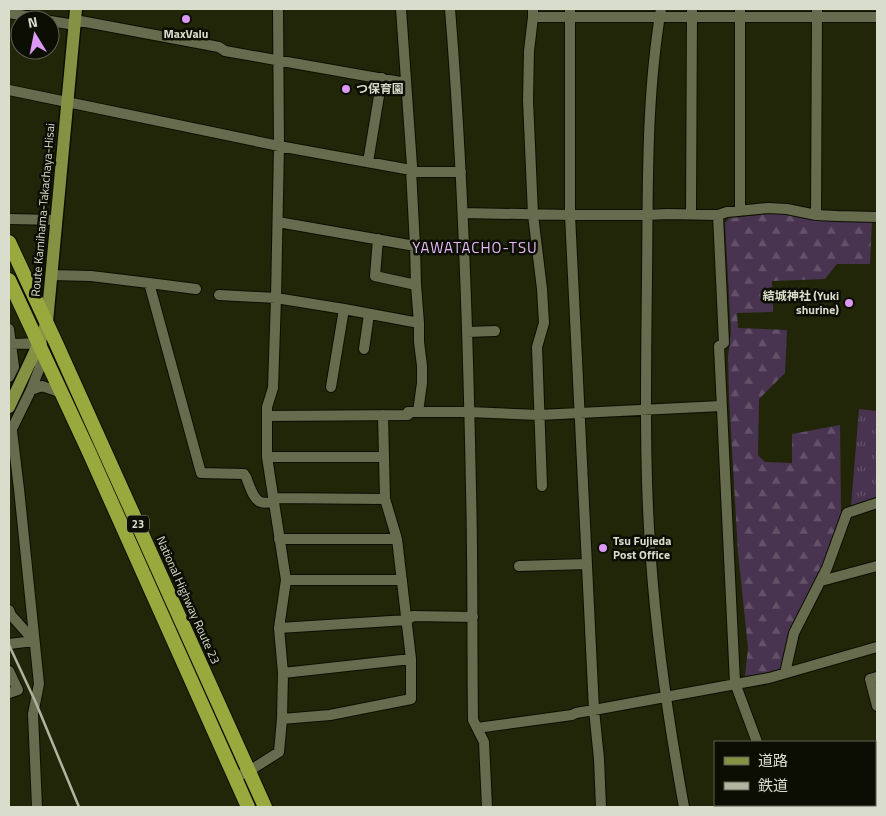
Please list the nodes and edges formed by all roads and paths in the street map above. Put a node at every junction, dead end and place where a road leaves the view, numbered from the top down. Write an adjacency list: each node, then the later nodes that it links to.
1 (278, 9): 14 (street)
2 (401, 9): 16 (street)
3 (450, 9): 22 (street)
4 (533, 13): 5 (street); 26 (street)
5 (570, 13): 6 (street); 27 (street)
6 (645, 13): 7 (street)
7 (660, 13): 8 (street); 28 (street)
8 (692, 13): 9 (street); 25 (street)
9 (740, 13): 10 (street); 23 (street)
10 (816, 13): 11 (street); 30 (street)
11 (877, 17)
12 (75, 18): 13 (street); 14 (street); 18 (main road, Route Kamihama-Takachaya-Hisai)
13 (60, 19)
14 (278, 60): 15 (street); 19 (street)
15 (382, 78): 16 (street); 20 (street)
16 (406, 82): 21 (street)
17 (9, 90): 18 (street)
18 (67, 102): 19 (street); 33 (main road, Route Kamihama-Takachaya-Hisai)
19 (279, 146): 20 (street); 34 (street)
20 (368, 162): 21 (street)
21 (411, 171): 22 (street); 37 (street)
22 (461, 172): 24 (street)
23 (740, 210): 29 (street); 30 (street)
24 (463, 214): 26 (street); 51 (street)
25 (691, 214): 28 (street); 29 (street)
26 (533, 215): 27 (street); 67 (street)
27 (570, 215): 28 (street); 65 (street)
28 (648, 215): 62 (street)
29 (718, 215): 60 (street)
30 (816, 215): 31 (street)
31 (877, 217)
32 (9, 220): 33 (street)
33 (57, 220): 38 (main road, Route Kamihama-Takachaya-Hisai)
34 (278, 222): 35 (street); 44 (street)
35 (378, 240): 37 (street); 41 (street)
36 (9, 242): 47 (highway, National Highway Route 23 / 23)
37 (415, 246): 41 (street)
38 (51, 275): 40 (street); 47 (main road, Route Kamihama-Takachaya-Hisai)
39 (9, 280): 53 (highway, 23)
40 (150, 283): 42 (street); 74 (street)
41 (416, 284): 48 (street)
42 (196, 289)
43 (219, 295): 44 (street)
44 (276, 298): 45 (street); 68 (street)
45 (344, 309): 46 (street); 57 (street)
46 (369, 314): 48 (street); 55 (street)
47 (47, 322): 52 (highway, National Highway Route 23 / 23); 53 (main road, Route Kamihama-Takachaya-Hisai)
48 (419, 323): 64 (street)
49 (9, 329): 54 (street)
50 (495, 331): 51 (street)
51 (467, 332): 63 (street)
52 (56, 342): 53 (street); 104 (highway, National Highway Route 23 / 23)
53 (39, 343): 54 (street); 58 (street); 59 (highway, 23); 61 (main road, Route Kamihama-Takachaya-Hisai)
54 (11, 344): 56 (street)
55 (364, 349)
56 (9, 377)
57 (332, 387)
58 (31, 390): 59 (street); 69 (street)
59 (62, 393): 105 (highway, 23)
60 (722, 406): 62 (street); 96 (street)
61 (9, 407)
62 (646, 410): 65 (street); 98 (street)
63 (470, 412): 64 (street); 67 (street); 85 (street)
64 (412, 413): 66 (street)
65 (580, 413): 67 (street); 78 (street)
66 (383, 415): 68 (street); 71 (street)
67 (539, 415): 72 (street)
68 (267, 416): 70 (street)
69 (10, 434): 88 (street)
70 (267, 457): 71 (street); 74 (street)
71 (383, 457): 73 (street)
72 (542, 486)
73 (385, 498): 74 (street); 76 (street)
74 (274, 500): 77 (street)
75 (877, 503): 83 (street)
76 (397, 539): 77 (street); 82 (street)
77 (280, 540): 81 (street)
78 (587, 564): 79 (street); 100 (street)
79 (518, 566)
80 (877, 566): 83 (street)
81 (286, 580): 82 (street); 87 (street)
82 (402, 580): 86 (street)
83 (820, 581): 94 (street)
84 (9, 610): 88 (street)
85 (473, 616): 86 (street); 102 (street)
86 (407, 620): 87 (street); 91 (street)
87 (279, 628): 93 (street)
88 (34, 641): 89 (street); 106 (street)
89 (9, 644)
90 (877, 647): 94 (street)
91 (411, 659): 93 (street); 101 (street)
92 (9, 671): 97 (street)
93 (283, 673): 101 (street)
94 (785, 673): 96 (street)
95 (877, 677): 99 (street)
96 (735, 684): 98 (street); 103 (street)
97 (9, 693)
98 (665, 696): 100 (street); 111 (street)
99 (877, 706)
100 (594, 710): 102 (street); 110 (street)
101 (282, 719): 104 (street)
102 (477, 728): 109 (street)
103 (757, 741)
104 (249, 771): 105 (street); 108 (highway, National Highway Route 23 / 23)
105 (234, 778): 107 (highway, 23)
106 (37, 807)
107 (248, 807)
108 (265, 807)
109 (487, 807)
110 (601, 807)
111 (684, 807)

